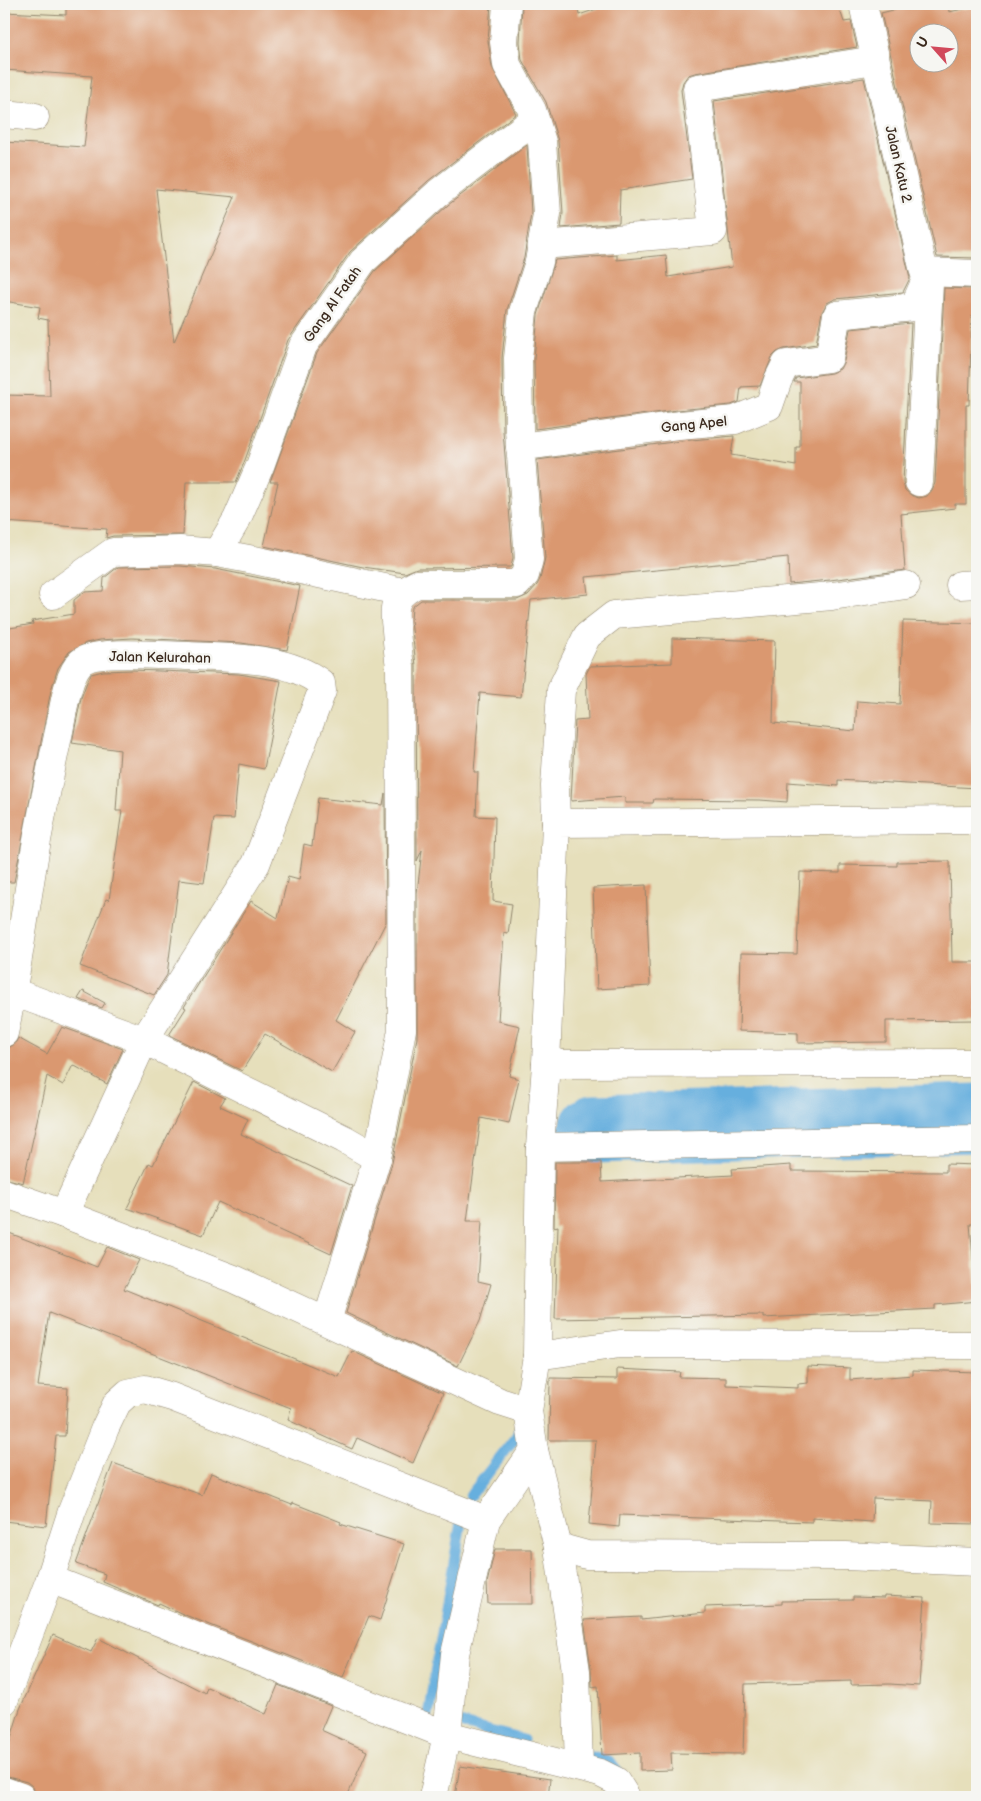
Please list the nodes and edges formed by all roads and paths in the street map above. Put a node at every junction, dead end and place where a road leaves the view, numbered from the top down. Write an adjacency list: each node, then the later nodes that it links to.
1 (507, 4): 6 (street)
2 (863, 4): 3 (street, Jalan Katu 2)
3 (876, 60): 7 (street); 8 (street, Jalan Katu 2)
4 (4, 114): 5 (street)
5 (35, 117)
6 (535, 119): 7 (street); 12 (street, Gang Al Fatah)
7 (542, 245): 10 (street)
8 (930, 273): 9 (street); 10 (street, Gang Apel); 11 (street)
9 (977, 274)
10 (520, 447): 14 (street)
11 (920, 482)
12 (217, 553): 14 (street); 15 (street)
13 (906, 585): 17 (street)
14 (403, 592): 25 (street)
15 (53, 595)
16 (977, 820): 17 (street)
17 (556, 823): 22 (street)
18 (13, 992): 19 (street); 20 (street); 20 (street, Jalan Kelurahan)
19 (4, 1033)
20 (144, 1040): 25 (street); 27 (street)
21 (977, 1063): 22 (street)
22 (546, 1064): 24 (street)
23 (977, 1140): 24 (street)
24 (540, 1147): 30 (street)
25 (377, 1158): 28 (street)
26 (4, 1193): 27 (street)
27 (64, 1214): 28 (street)
28 (327, 1321): 31 (street)
29 (977, 1345): 30 (street)
30 (537, 1356): 31 (street)
31 (528, 1411): 32 (street)
32 (534, 1450): 33 (street); 34 (street)
33 (486, 1520): 36 (street); 38 (street)
34 (558, 1547): 35 (street); 39 (street)
35 (977, 1562)
36 (50, 1579): 37 (street); 38 (street)
37 (4, 1701)
38 (447, 1735): 39 (street); 42 (street)
39 (579, 1767): 43 (street)
40 (4, 1790): 41 (street)
41 (21, 1797)
42 (433, 1797)
43 (626, 1797)

